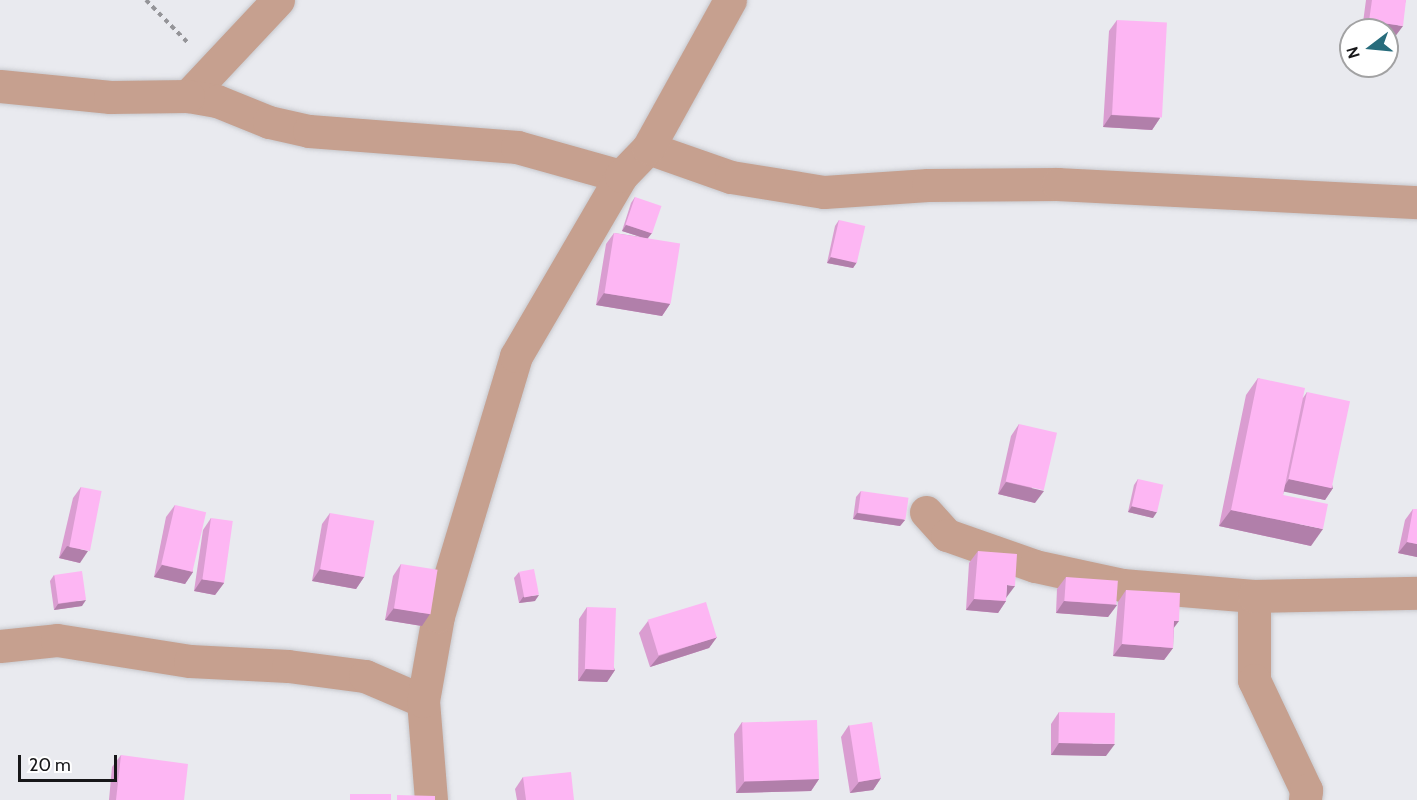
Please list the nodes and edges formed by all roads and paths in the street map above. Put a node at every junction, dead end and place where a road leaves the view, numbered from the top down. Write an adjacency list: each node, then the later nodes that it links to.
1 (146, 0): 4 (path)
2 (278, 0): 4 (street)
3 (730, 0): 7 (street)
4 (212, 68): 6 (street)
5 (0, 86): 6 (street)
6 (188, 96): 8 (street)
7 (648, 148): 8 (street); 9 (street)
8 (621, 176): 14 (street)
9 (1417, 202)
10 (926, 512): 12 (street)
11 (1417, 593): 12 (street)
12 (1254, 596): 16 (street)
13 (0, 646): 14 (street)
14 (423, 701): 15 (street)
15 (431, 800)
16 (1305, 800)

